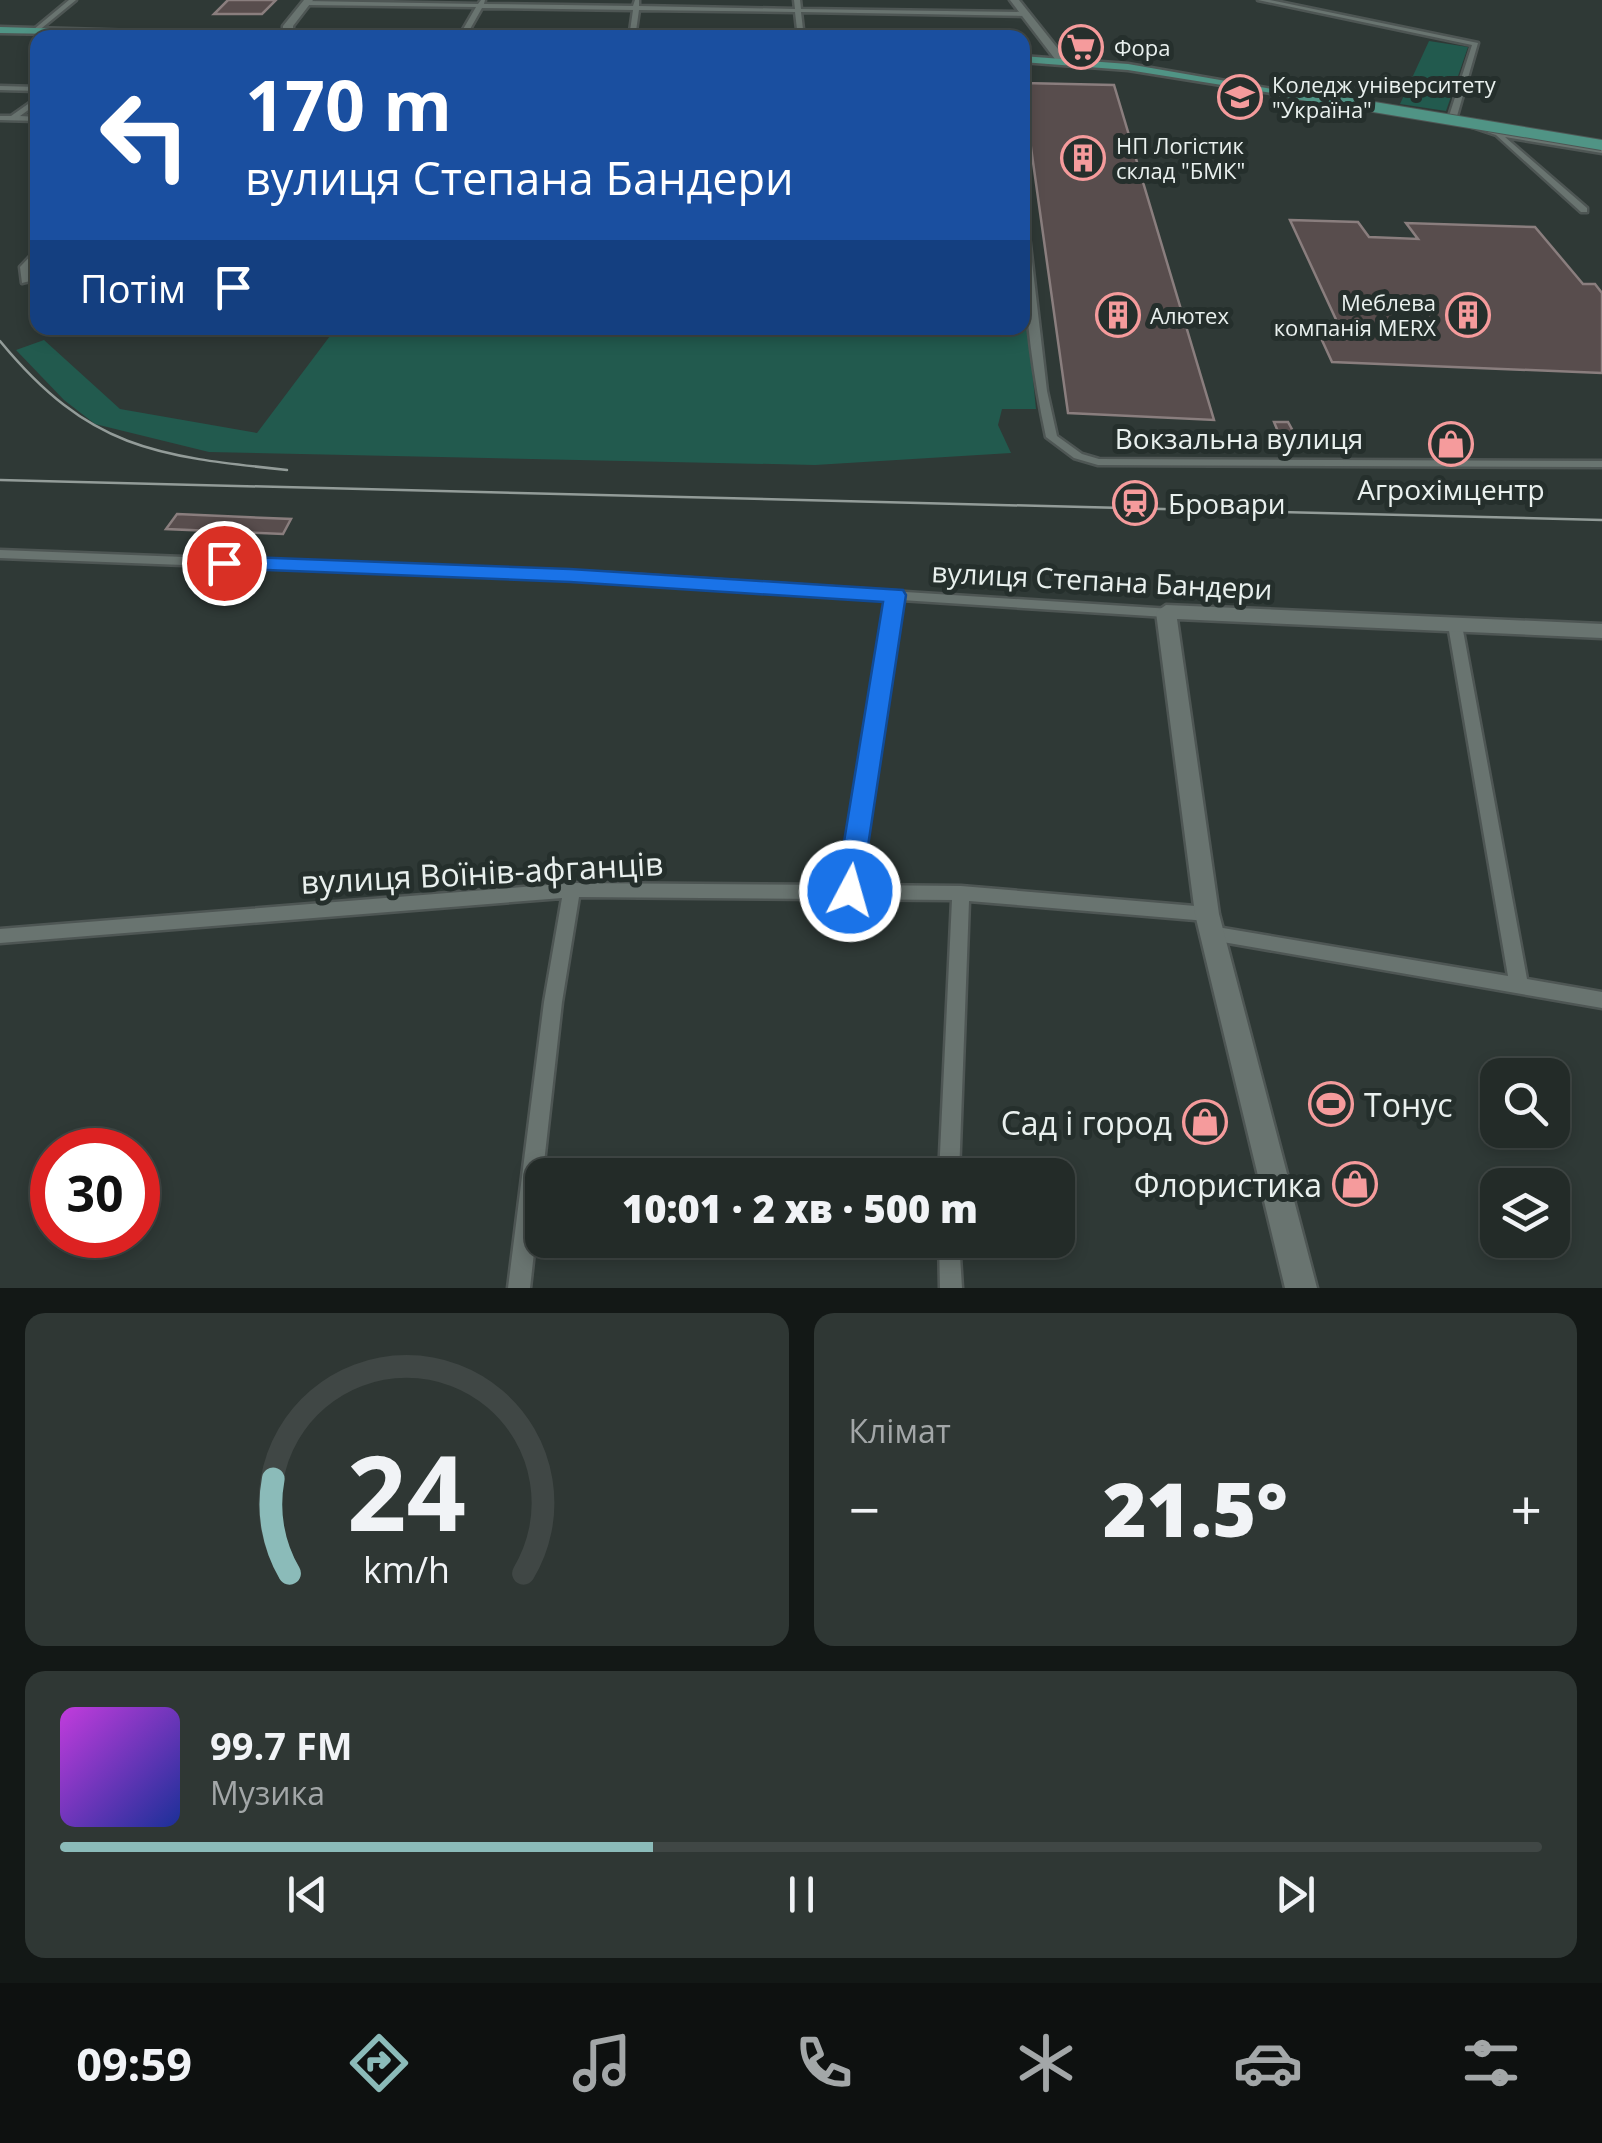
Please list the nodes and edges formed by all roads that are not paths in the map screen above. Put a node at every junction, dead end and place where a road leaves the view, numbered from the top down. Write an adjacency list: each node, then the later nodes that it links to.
1 (73, 0): 11 (street)
2 (798, 0): 8 (street)
3 (1014, 0): 9 (street)
4 (1261, 0): 22 (street)
5 (307, 2): 6 (street); 12 (street)
6 (482, 2): 7 (street); 13 (street)
7 (636, 4): 8 (street); 14 (street)
8 (799, 13): 9 (street); 15 (street)
9 (1026, 14): 18 (street)
10 (0, 30): 16 (main road)
11 (36, 30)
12 (288, 30)
13 (466, 30)
14 (633, 30)
15 (800, 30)
16 (30, 31)
17 (1030, 60): 18 (main road)
18 (1062, 61): 27 (main road, bridge)
19 (0, 88): 20 (street)
20 (30, 89)
21 (30, 105): 24 (street)
22 (1453, 116): 26 (street); 27 (street)
23 (0, 118): 24 (street)
24 (12, 118): 25 (street)
25 (30, 119)
26 (1490, 132): 27 (street); 28 (street)
27 (1602, 146)
28 (1584, 210)
29 (30, 261): 30 (street)
30 (25, 281)
31 (1030, 282): 32 (street, Вокзальна вулиця)
32 (1602, 464)
33 (0, 554): 34 (street, вулиця Степана Бандери)
34 (895, 595): 35 (street, вулиця Степана Бандери); 39 (street)
35 (1166, 612): 36 (street, вулиця Степана Бандери); 41 (street)
36 (1454, 625): 37 (street, вулиця Степана Бандери); 43 (street)
37 (1602, 631)
38 (572, 890): 39 (street, вулиця Воїнів-афганців); 42 (street, вулиця Воїнів-афганців); 47 (street)
39 (850, 891): 40 (street, вулиця Воїнів-афганців)
40 (962, 892): 41 (street, вулиця Воїнів-афганців); 45 (street)
41 (1209, 923): 43 (street, вулиця Воїнів-афганців); 49 (street)
42 (0, 936)
43 (1519, 986): 44 (street, вулиця Воїнів-афганців)
44 (1602, 1000)
45 (950, 1158)
46 (950, 1258): 48 (street)
47 (519, 1288)
48 (951, 1288)
49 (1301, 1288)

